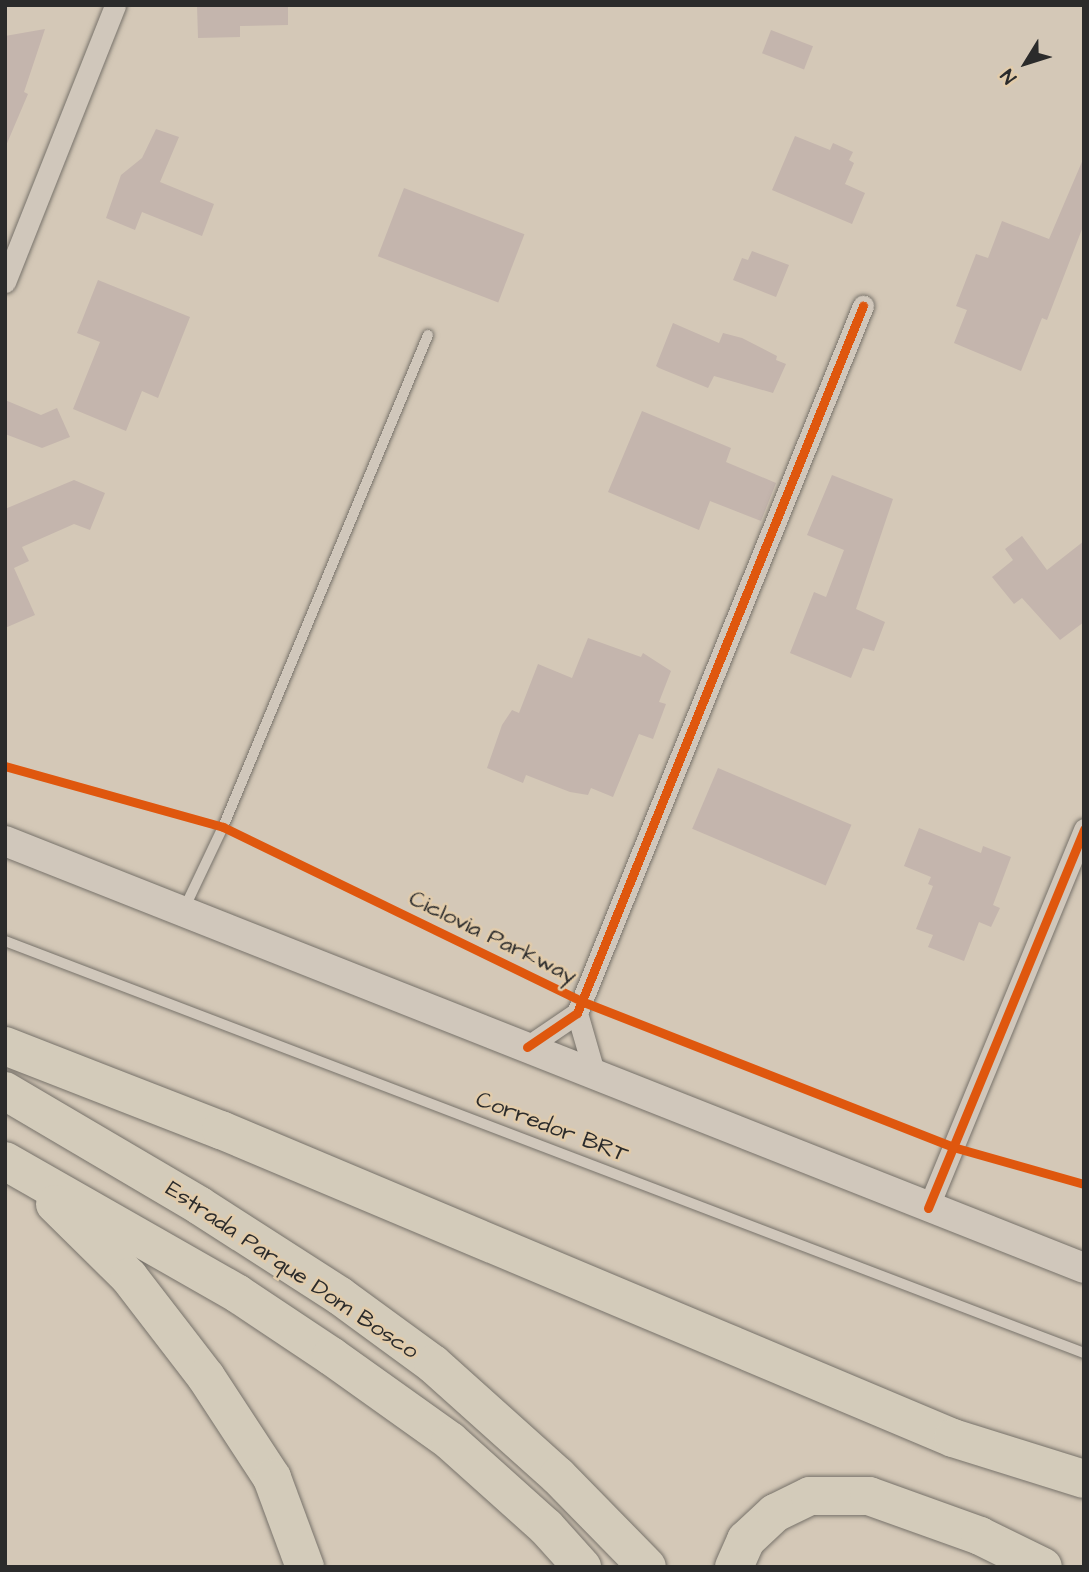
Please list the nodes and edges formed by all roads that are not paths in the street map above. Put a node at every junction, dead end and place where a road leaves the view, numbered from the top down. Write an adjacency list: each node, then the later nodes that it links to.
1 (116, 5): 2 (street)
2 (5, 282)
3 (863, 306): 10 (street)
4 (428, 335): 8 (lane)
5 (1084, 829): 7 (street)
6 (5, 841): 8 (main road)
7 (1074, 884): 16 (street)
8 (182, 912): 12 (main road)
9 (5, 941): 18 (lane, Corredor BRT)
10 (577, 1013): 12 (street); 13 (street)
11 (5, 1046): 19 (highway)
12 (527, 1047): 13 (main road)
13 (594, 1072): 16 (main road)
14 (5, 1091): 22 (highway, Estrada Parque Dom Bosco)
15 (11, 1163): 20 (highway); 21 (highway)
16 (928, 1208): 17 (main road)
17 (1084, 1268)
18 (1084, 1353)
19 (1084, 1479)
20 (305, 1567)
21 (582, 1567)
22 (647, 1567)
23 (734, 1567): 24 (highway)
24 (1043, 1567)

